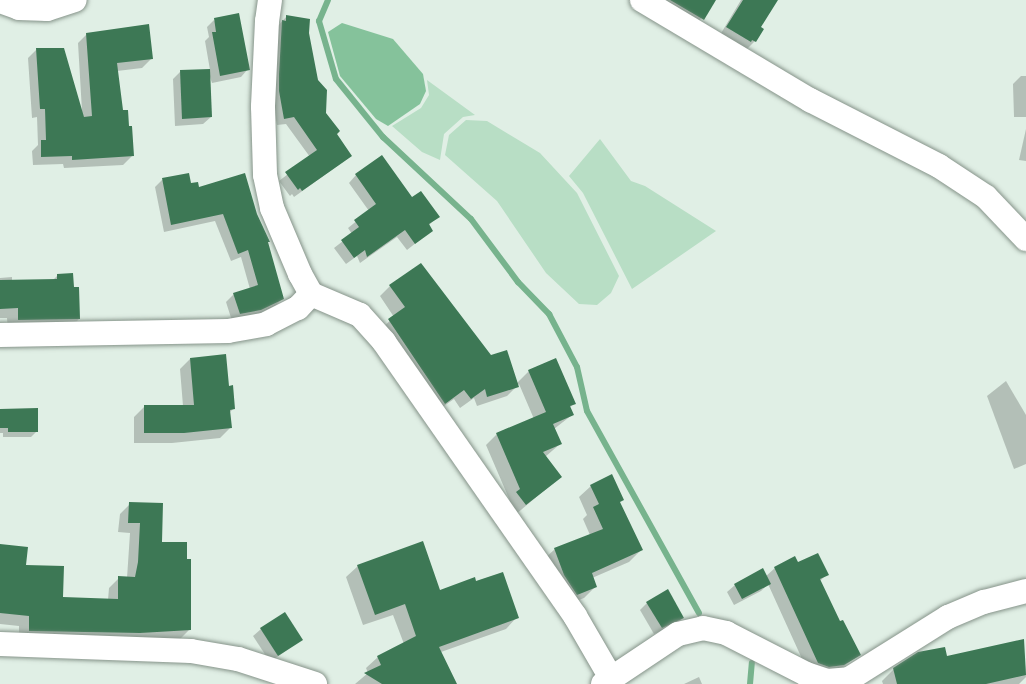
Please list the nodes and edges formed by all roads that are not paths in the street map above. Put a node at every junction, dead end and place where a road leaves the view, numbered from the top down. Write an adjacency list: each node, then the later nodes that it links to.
1 (75, 0): 4 (street)
2 (270, 0): 6 (street)
3 (642, 0): 5 (street)
4 (0, 1)
5 (1026, 239)
6 (311, 294): 7 (street); 10 (street)
7 (0, 334)
8 (1026, 591): 10 (street)
9 (0, 644): 11 (street)
10 (607, 681)
11 (315, 684)

